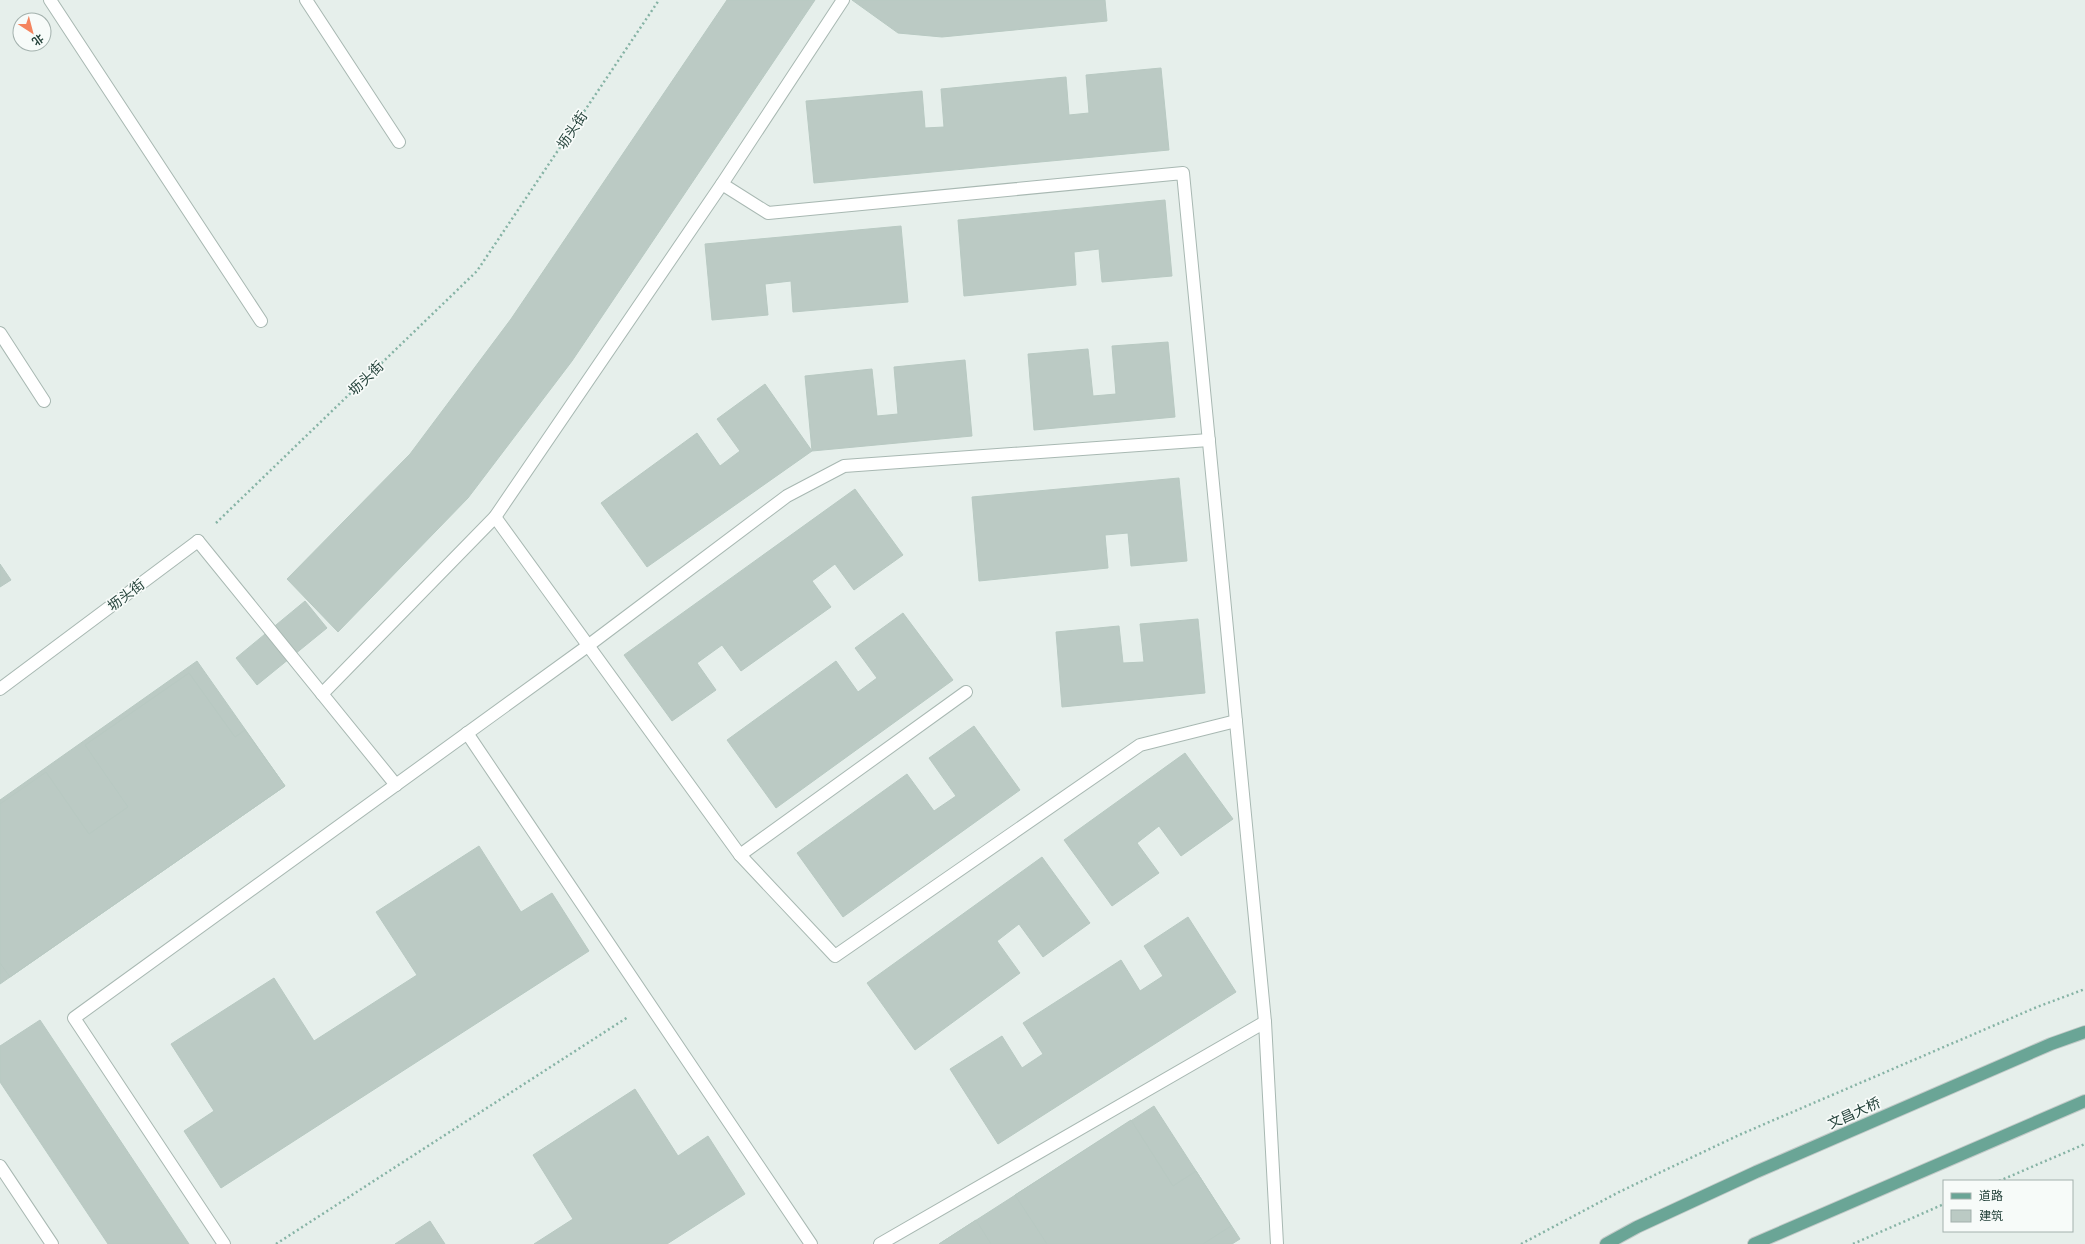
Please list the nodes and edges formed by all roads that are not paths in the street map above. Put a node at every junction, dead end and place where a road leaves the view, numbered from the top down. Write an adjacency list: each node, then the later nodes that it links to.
1 (50, 0): 6 (street)
2 (306, 0): 4 (street)
3 (843, 0): 5 (street)
4 (399, 142)
5 (722, 184): 9 (street); 10 (street)
6 (261, 321)
7 (0, 333): 8 (street)
8 (44, 401)
9 (1209, 440): 11 (street); 15 (street)
10 (495, 517): 11 (street); 14 (street)
11 (589, 645): 16 (street); 18 (street)
12 (0, 689): 14 (street, 坜头街)
13 (966, 692): 18 (street)
14 (322, 694): 17 (street)
15 (1236, 721): 18 (street); 19 (street)
16 (467, 733): 17 (street); 25 (street)
17 (396, 785): 24 (street)
18 (740, 855)
19 (1265, 1022): 26 (street); 27 (street)
20 (2085, 1032): 28 (main road, 文昌大桥)
21 (2085, 1101): 29 (main road)
22 (0, 1166): 23 (street)
23 (52, 1244)
24 (224, 1244)
25 (811, 1244)
26 (880, 1244)
27 (1277, 1244)
28 (1606, 1244)
29 (1754, 1244)

